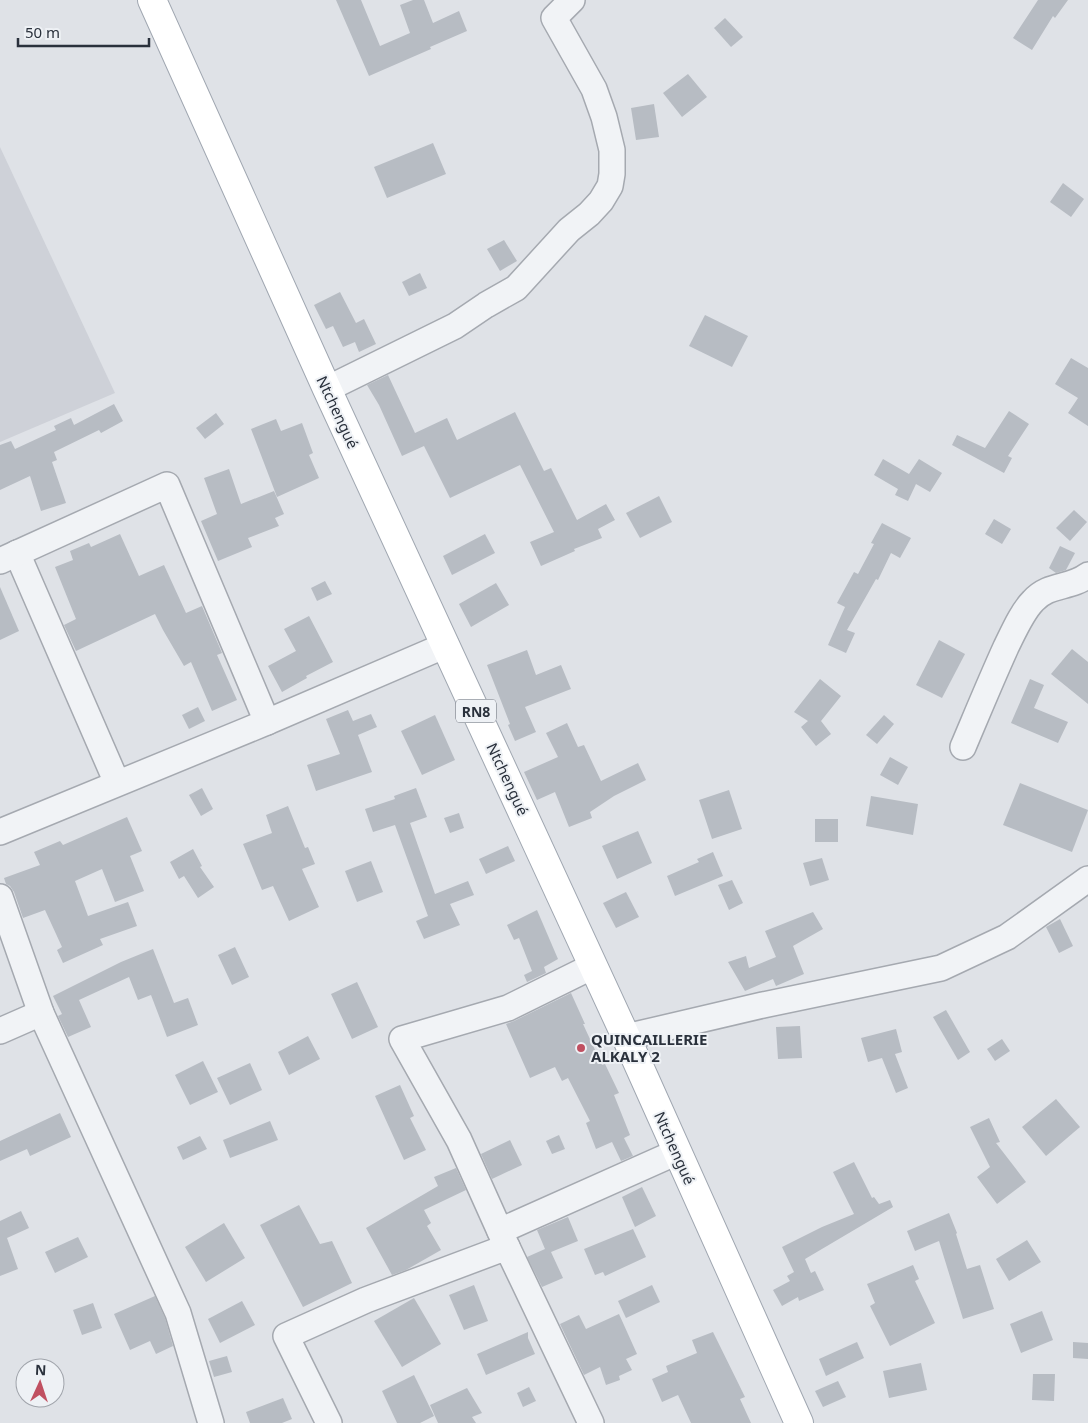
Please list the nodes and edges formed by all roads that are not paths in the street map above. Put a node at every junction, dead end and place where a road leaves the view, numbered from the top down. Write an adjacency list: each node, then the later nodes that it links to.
1 (152, 0): 3 (main road, Ntchengué / RN8)
2 (572, 0): 3 (street)
3 (327, 389): 6 (main road, Ntchengué / RN8)
4 (8, 557): 7 (street); 9 (street)
5 (1088, 575): 8 (street)
6 (446, 645): 7 (street); 13 (main road, Ntchengué / RN8)
7 (267, 722): 9 (street)
8 (963, 747)
9 (117, 784): 10 (street)
10 (0, 832)
11 (1088, 879): 16 (street)
12 (0, 897): 14 (street)
13 (593, 966): 16 (main road, Ntchengué / RN8); 18 (street)
14 (41, 1013): 15 (street); 19 (street)
15 (0, 1031)
16 (626, 1037): 17 (main road, Ntchengué / RN8)
17 (676, 1152): 18 (street); 22 (main road, Ntchengué / RN8)
18 (504, 1239): 20 (street); 21 (street)
19 (211, 1423)
20 (329, 1423)
21 (591, 1423)
22 (799, 1423)

